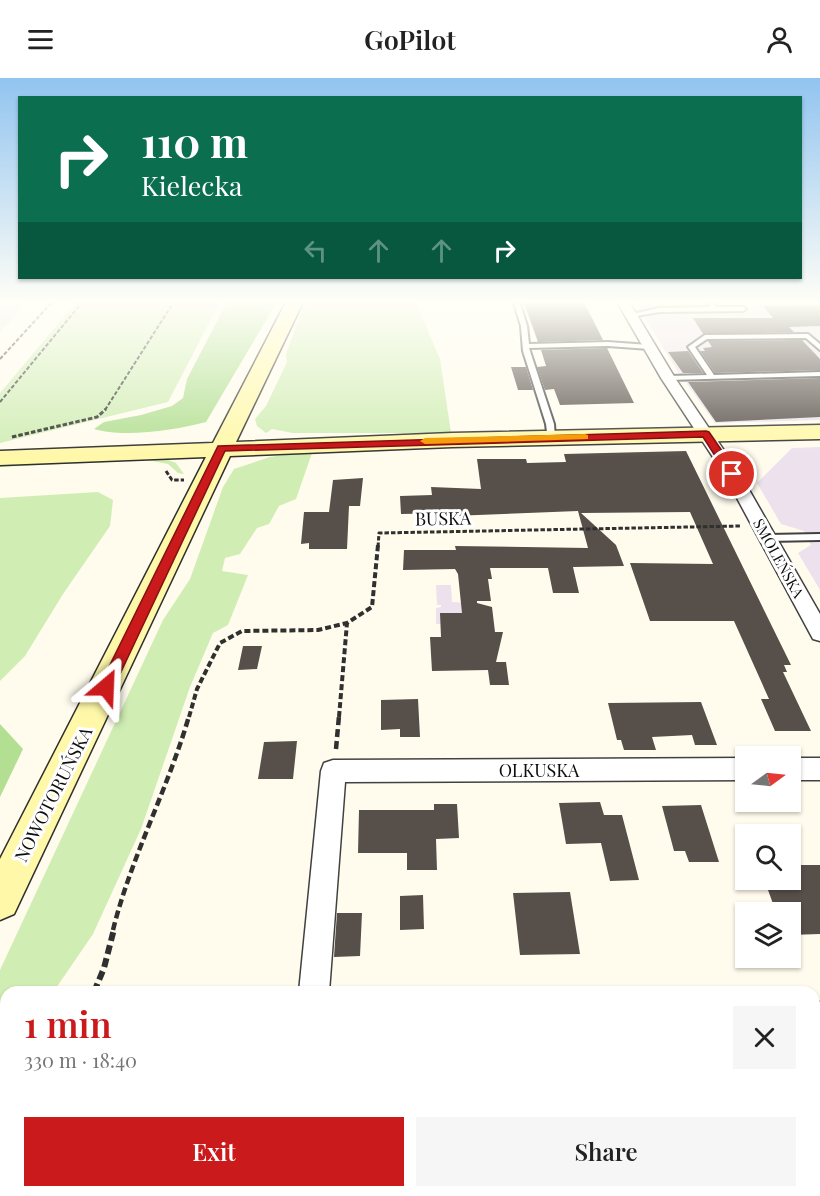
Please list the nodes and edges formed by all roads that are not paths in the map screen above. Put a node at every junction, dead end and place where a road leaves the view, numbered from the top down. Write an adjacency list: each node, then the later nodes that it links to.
1 (270, 352): 12 (street, NOWOTORUŃSKA)
2 (527, 352): 10 (lane)
3 (652, 352): 7 (street, SMOLEŃSKA)
4 (695, 352): 6 (lane)
5 (820, 374): 6 (lane)
6 (711, 376): 7 (lane)
7 (668, 378): 9 (street, SMOLEŃSKA)
8 (820, 432): 9 (street)
9 (706, 434): 10 (street); 13 (street, SMOLEŃSKA)
10 (550, 438): 12 (street)
11 (5, 448): 12 (street)
12 (221, 448): 19 (street, NOWOTORUŃSKA)
13 (765, 532): 14 (lane); 15 (street, SMOLEŃSKA)
14 (820, 537)
15 (820, 632)
16 (735, 769): 20 (street, OLKUSKA)
17 (801, 769): 18 (street)
18 (820, 769)
19 (0, 900)
20 (315, 986)

